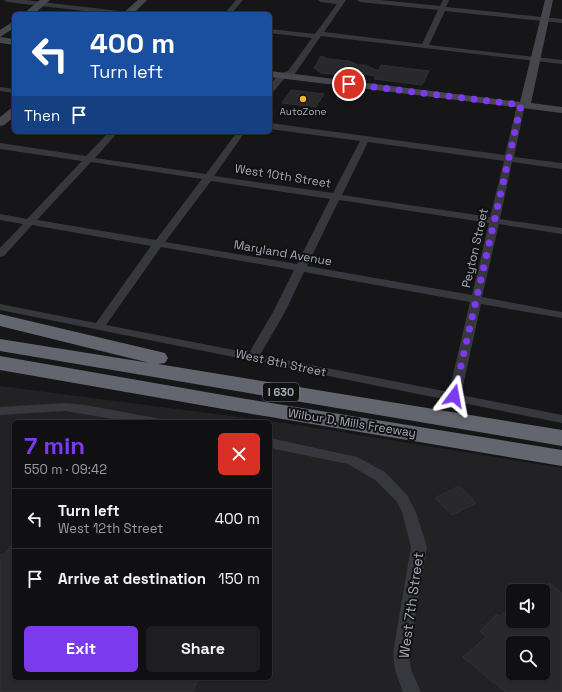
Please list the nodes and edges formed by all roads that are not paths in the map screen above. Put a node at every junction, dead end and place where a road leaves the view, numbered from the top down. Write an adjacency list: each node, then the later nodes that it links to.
1 (7, 0): 9 (street)
2 (143, 0): 13 (main road)
3 (240, 0): 14 (street)
4 (321, 0): 8 (street)
5 (360, 0): 10 (street)
6 (446, 0): 10 (street)
7 (550, 0): 15 (main road, Peyton Street)
8 (342, 1): 20 (street)
9 (44, 2): 11 (main road); 12 (street)
10 (442, 9): 15 (street); 23 (street)
11 (31, 12)
12 (113, 12)
13 (129, 12)
14 (229, 12)
15 (545, 20): 16 (street); 24 (main road, Peyton Street)
16 (562, 21)
17 (12, 25): 19 (main road)
18 (272, 31): 20 (street)
19 (0, 34)
20 (318, 35): 23 (street); 27 (street)
21 (0, 40): 22 (main road)
22 (12, 42)
23 (425, 46): 24 (street)
24 (536, 59): 25 (street); 31 (main road, Peyton Street)
25 (562, 62)
26 (272, 74): 27 (main road)
27 (285, 75): 28 (street); 31 (main road)
28 (272, 87)
29 (0, 89): 30 (street)
30 (12, 91)
31 (523, 105): 32 (main road); 40 (street, Peyton Street)
32 (562, 110)
33 (12, 113): 34 (main road)
34 (0, 123)
35 (272, 126): 38 (street)
36 (112, 134): 41 (street)
37 (239, 134): 43 (street)
38 (365, 139): 40 (street); 44 (street)
39 (0, 146): 41 (street, West 10th Street)
40 (509, 158): 42 (street); 46 (street, Peyton Street)
41 (88, 159): 43 (street, West 10th Street); 47 (street)
42 (562, 166)
43 (208, 178): 44 (street, West 10th Street); 49 (street)
44 (336, 198): 46 (street, West 10th Street); 51 (street)
45 (0, 217): 47 (street, Maryland Avenue)
46 (495, 221): 48 (street, West 10th Street); 52 (street, Peyton Street)
47 (30, 222): 49 (street, Maryland Avenue); 50 (street)
48 (562, 231)
49 (158, 244): 51 (street, Maryland Avenue); 56 (street)
50 (0, 254)
51 (301, 268): 52 (street, Maryland Avenue); 58 (street)
52 (476, 300): 54 (street, Maryland Avenue); 61 (street, Peyton Street)
53 (0, 307): 56 (street, West 8th Street)
54 (562, 315)
55 (0, 320): 62 (highway)
56 (99, 327): 58 (street, West 8th Street)
57 (0, 345): 62 (highway, Wilbur D. Mills Freeway / I 630)
58 (254, 357): 61 (street, West 8th Street)
59 (0, 363): 63 (highway, Wilbur D. Mills Freeway / I 630)
60 (0, 374): 63 (highway)
61 (454, 396): 65 (street, West 8th Street)
62 (356, 404): 67 (highway, Wilbur D. Mills Freeway / I 630)
63 (246, 406): 69 (highway, Wilbur D. Mills Freeway / I 630)
64 (0, 411): 66 (street)
65 (562, 419)
66 (145, 420)
67 (562, 438)
68 (272, 443): 70 (street, West 7th Street)
69 (562, 458)
70 (412, 692)

